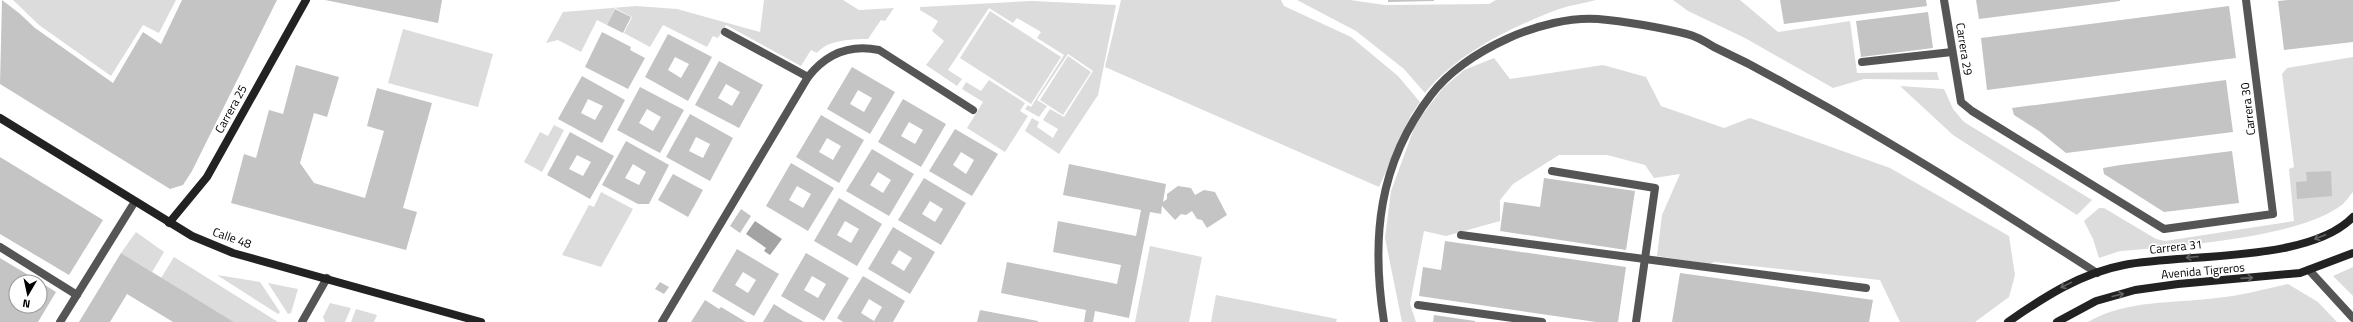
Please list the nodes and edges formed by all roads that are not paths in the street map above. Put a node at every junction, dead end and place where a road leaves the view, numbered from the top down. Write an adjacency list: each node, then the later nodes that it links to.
1 (306, 0): 14 (street, Carrera 25)
2 (1944, 0): 5 (street, Carrera 29)
3 (2246, 0): 8 (street, Carrera 30)
4 (725, 32): 7 (street)
5 (1952, 52): 6 (street); 8 (street, Carrera 29)
6 (1862, 62)
7 (808, 77): 9 (street); 29 (street)
8 (1961, 102)
9 (973, 110)
10 (0, 118): 12 (street, Calle 48)
11 (1552, 171): 18 (street)
12 (134, 203): 14 (street, Calle 48); 23 (street)
13 (2353, 217): 20 (street, Carrera 31, one-way to 20)
14 (169, 223): 21 (street, Calle 48)
15 (1461, 234): 18 (street)
16 (0, 247): 23 (street)
17 (2353, 252): 19 (street, Avenida Tigreros)
18 (1645, 259): 22 (street); 32 (street)
19 (2309, 270): 25 (street); 34 (street, Avenida Tigreros, one-way to 19)
20 (2097, 273): 30 (street); 33 (street, Carrera 31, one-way to 33)
21 (328, 278): 27 (street); 28 (street, Calle 48)
22 (1866, 288)
23 (77, 295): 26 (street)
24 (1418, 305): 31 (street)
25 (2353, 318)
26 (60, 322)
27 (302, 322)
28 (481, 322)
29 (662, 322)
30 (1384, 322)
31 (1542, 322)
32 (1636, 322)
33 (2008, 322)
34 (2057, 322)

